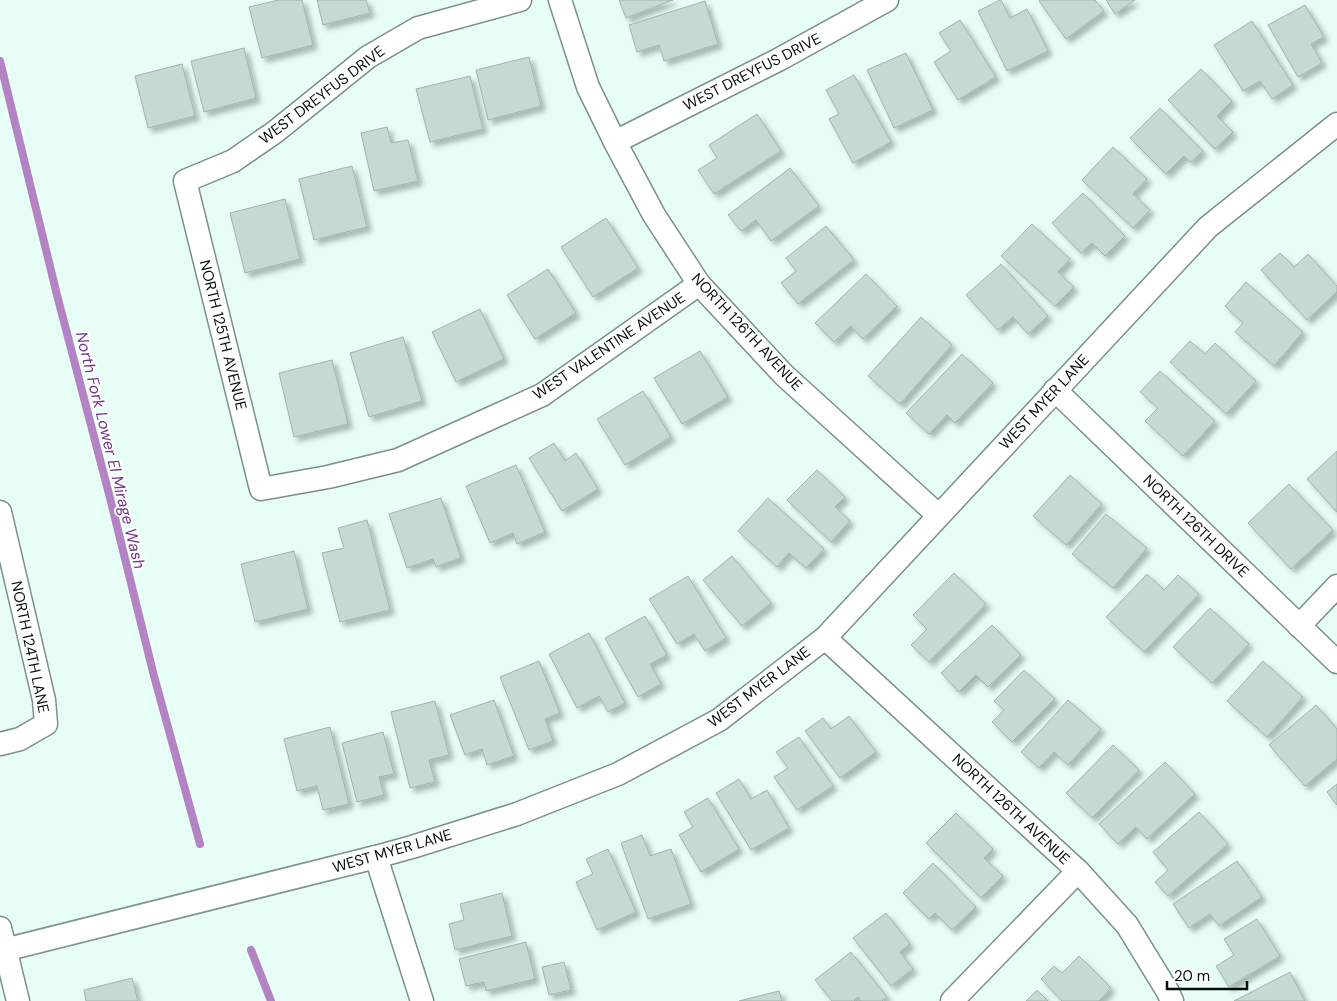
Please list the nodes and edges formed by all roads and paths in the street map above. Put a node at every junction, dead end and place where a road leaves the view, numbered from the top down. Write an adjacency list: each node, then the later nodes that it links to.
1 (520, 0): 6 (street, WEST DREYFUS DRIVE)
2 (560, 0): 5 (street, NORTH 126TH AVENUE)
3 (888, 0): 5 (street, WEST DREYFUS DRIVE)
4 (1337, 124): 8 (street, WEST MYER LANE)
5 (615, 142): 7 (street, NORTH 126TH AVENUE)
6 (185, 181): 9 (street, NORTH 125TH AVENUE)
7 (699, 284): 9 (street, WEST VALENTINE AVENUE); 11 (street, NORTH 126TH AVENUE)
8 (1055, 390): 11 (street, WEST MYER LANE); 13 (street, NORTH 126TH DRIVE)
9 (262, 490)
10 (0, 512): 16 (street, NORTH 124TH LANE)
11 (938, 516): 14 (street, WEST MYER LANE)
12 (1337, 586): 13 (street)
13 (1299, 626): 15 (street, NORTH 126TH DRIVE)
14 (825, 638): 17 (street, WEST MYER LANE); 18 (street, NORTH 126TH AVENUE)
15 (1337, 662)
16 (0, 744)
17 (376, 857): 19 (street, WEST MYER LANE); 21 (street)
18 (1078, 871): 22 (street); 23 (street, NORTH 126TH AVENUE)
19 (2, 943): 20 (street)
20 (18, 1001)
21 (422, 1001)
22 (952, 1001)
23 (1172, 1001)

